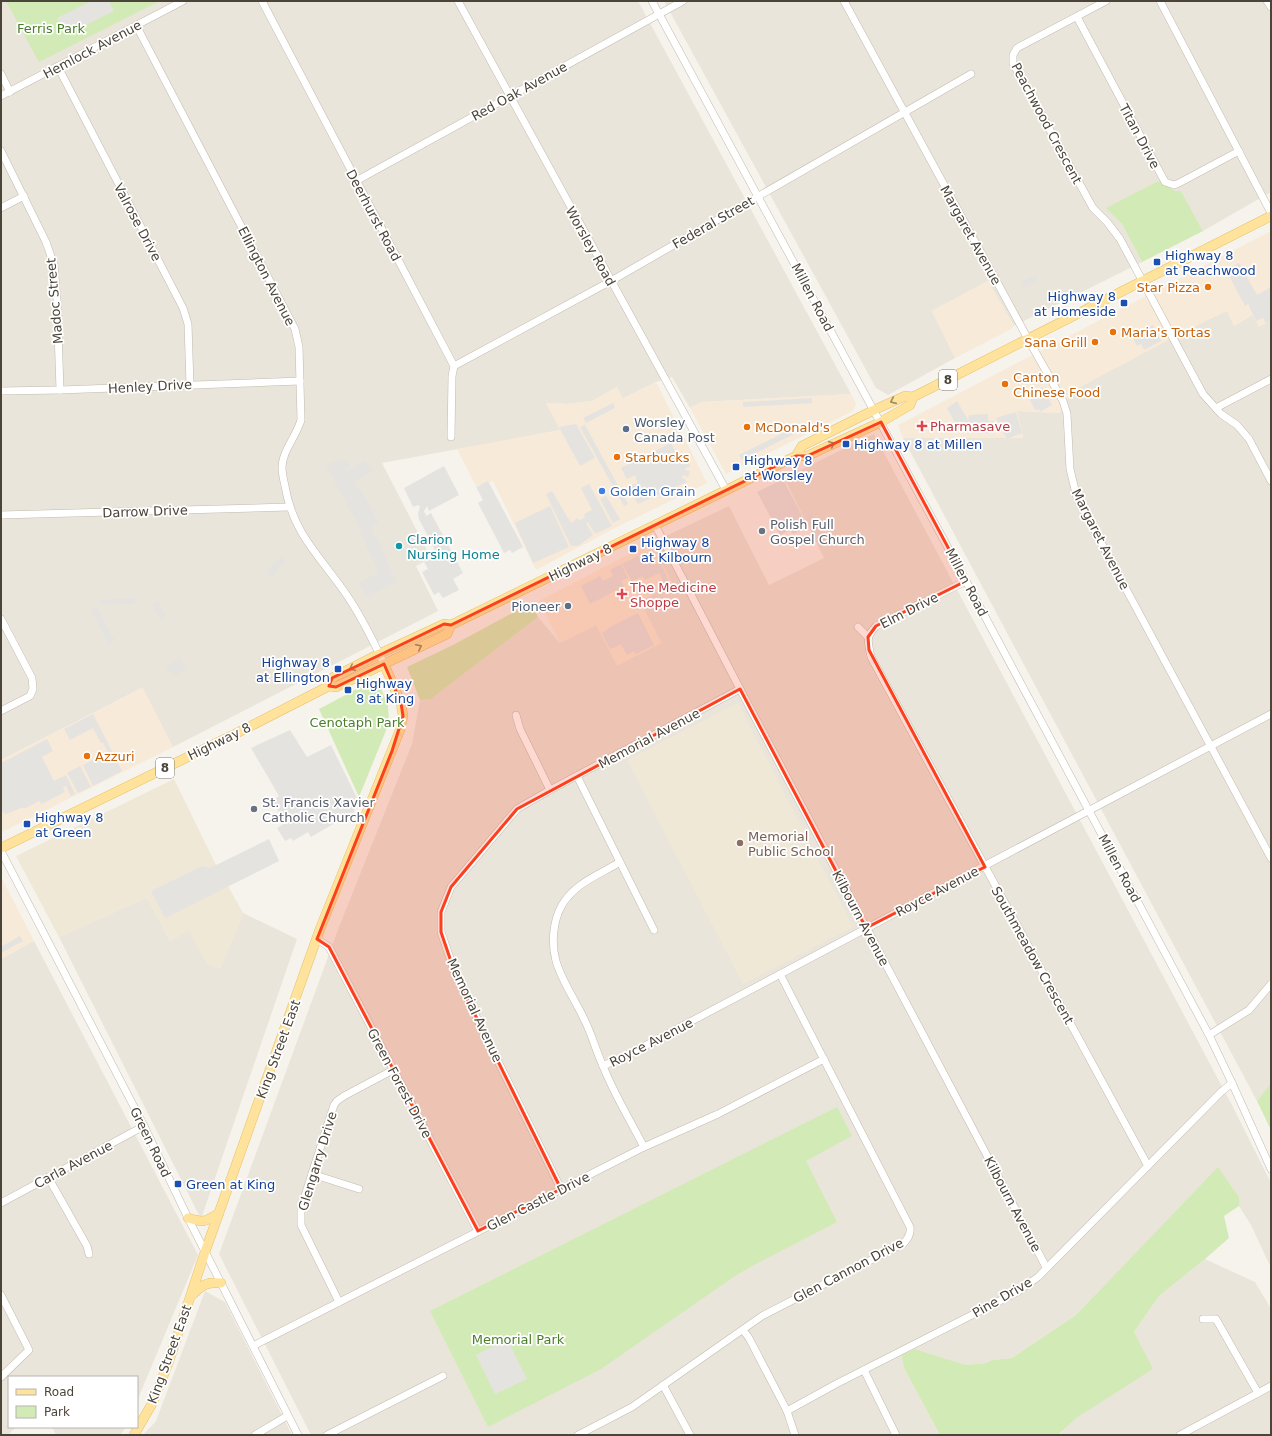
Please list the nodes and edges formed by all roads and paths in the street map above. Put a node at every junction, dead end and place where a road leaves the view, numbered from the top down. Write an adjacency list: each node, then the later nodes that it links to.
1 (183, 1): 11 (street, Hemlock Avenue)
2 (262, 1): 21 (street, Deerhurst Road)
3 (458, 1): 17 (street, Worsley Road)
4 (652, 1): 9 (street, Millen Road)
5 (682, 1): 9 (street, Red Oak Avenue)
6 (844, 1): 18 (street, Margaret Avenue)
7 (1106, 1): 10 (street, Peachwood Crescent)
8 (1160, 1): 20 (street)
9 (659, 14): 17 (street, Red Oak Avenue); 23 (street, Millen Road)
10 (1077, 17): 20 (street, Titan Drive); 28 (street, Peachwood Crescent)
11 (136, 25): 12 (street, Hemlock Avenue); 32 (street, Ellington Avenue)
12 (58, 67): 15 (street, Hemlock Avenue); 33 (street, Valrose Drive)
13 (1, 74): 15 (street)
14 (971, 74): 18 (street, Federal Street)
15 (10, 92): 16 (street, Hemlock Avenue)
16 (1, 96)
17 (510, 97): 21 (street, Red Oak Avenue); 27 (street, Worsley Road)
18 (904, 112): 23 (street, Federal Street); 29 (street, Margaret Avenue)
19 (1, 151): 22 (street, Madoc Street)
20 (1239, 151): 25 (street)
21 (356, 181): 30 (street, Deerhurst Road)
22 (24, 196): 24 (street); 34 (street, Madoc Street)
23 (758, 196): 27 (street, Federal Street); 38 (street, Millen Road)
24 (1, 208)
25 (1271, 213)
26 (1271, 216): 28 (main road, Highway 8 / 8)
27 (610, 281): 30 (street, Federal Street); 43 (street, Worsley Road)
28 (1142, 281): 29 (main road, Highway 8 / 8); 37 (street, Peachwood Crescent)
29 (1028, 339): 36 (main road, Highway 8 / 8); 59 (street, Margaret Avenue)
30 (454, 366): 40 (street)
31 (1271, 379): 37 (street)
32 (300, 380): 33 (street, Henley Drive); 44 (street, Ellington Avenue)
33 (190, 385): 34 (street, Henley Drive)
34 (60, 390): 35 (street, Henley Drive)
35 (1, 392)
36 (913, 397): 38 (main road, Highway 8 / 8, one-way to 38); 39 (main road, Highway 8 / 8)
37 (1216, 408): 42 (street, Peachwood Crescent)
38 (874, 410): 39 (street, Millen Road); 41 (main road, Highway 8 / 8)
39 (880, 422): 41 (main road, Highway 8 / 8, one-way to 39); 47 (street, Millen Road)
40 (451, 437)
41 (796, 456): 43 (main road, Highway 8 / 8)
42 (1271, 481)
43 (726, 490): 46 (main road, Highway 8 / 8)
44 (289, 507): 45 (street, Darrow Drive); 52 (street, Ellington Avenue)
45 (1, 515)
46 (655, 525): 49 (main road, Highway 8 / 8); 55 (street, Kilbourn Avenue)
47 (966, 581): 51 (street, Elm Drive); 62 (street, Millen Road)
48 (1, 620): 56 (street)
49 (451, 625): 52 (main road, Highway 8 / 8); 53 (main road, Highway 8 / 8, one-way to 49)
50 (858, 627): 51 (street, Elm Drive)
51 (868, 637): 66 (street, Southmeadow Crescent)
52 (379, 654): 53 (street, Ellington Avenue); 54 (main road, Highway 8 / 8, one-way to 54)
53 (384, 664): 54 (main road, Highway 8 / 8); 69 (main road, King Street East)
54 (329, 686): 63 (main road, Highway 8 / 8)
55 (740, 689): 60 (street, Memorial Avenue); 67 (street, Kilbourn Avenue)
56 (1, 711)
57 (1271, 714): 59 (street, Royce Avenue)
58 (516, 715): 61 (street)
59 (1211, 746): 62 (street, Royce Avenue); 64 (street, Margaret Avenue)
60 (577, 776): 61 (street, Memorial Avenue); 65 (street)
61 (550, 790): 84 (street, Memorial Avenue)
62 (1088, 810): 66 (street, Royce Avenue); 72 (street, Millen Road)
63 (1, 850): 77 (street, Green Road)
64 (1271, 858)
65 (620, 862): 68 (street); 74 (street)
66 (985, 866): 67 (street, Royce Avenue); 79 (street, Southmeadow Crescent)
67 (866, 928): 70 (street, Royce Avenue); 91 (street, Kilbourn Avenue)
68 (654, 930)
69 (318, 939): 75 (street, Green Forest Drive); 86 (main road, King Street East)
70 (780, 974): 73 (street, Glen Cannon Drive); 74 (street, Royce Avenue)
71 (1271, 984): 72 (street)
72 (1209, 1035): 76 (street, Millen Road)
73 (824, 1059): 78 (street, Glen Castle Drive); 97 (street, Glen Cannon Drive)
74 (603, 1066): 78 (street)
75 (393, 1070): 81 (street, Glengarry Drive); 88 (street, Green Forest Drive)
76 (1232, 1083): 79 (street, Pine Drive); 80 (street, Millen Road)
77 (144, 1126): 82 (street, Carla Avenue); 87 (street, Green Road)
78 (644, 1147): 84 (street, Glen Castle Drive)
79 (1148, 1166): 91 (street, Pine Drive)
80 (1271, 1169)
81 (312, 1174): 83 (street); 95 (street, Glengarry Drive)
82 (48, 1177): 85 (street, Carla Avenue); 90 (street)
83 (359, 1189)
84 (561, 1189): 88 (street, Glen Castle Drive)
85 (1, 1203)
86 (219, 1212): 87 (main road); 89 (main road, King Street East)
87 (188, 1218): 89 (street, Green Road)
88 (478, 1231): 95 (street, Glen Castle Drive)
89 (205, 1252): 92 (street, Green Road); 94 (main road, King Street East)
90 (89, 1254)
91 (1046, 1267): 99 (street, Pine Drive)
92 (221, 1283): 94 (main road); 98 (street, Green Road)
93 (1, 1295): 101 (street)
94 (191, 1296): 107 (main road, King Street East)
95 (339, 1302): 98 (street, Glen Castle Drive)
96 (1203, 1318): 104 (street)
97 (742, 1330): 102 (street, Glen Cannon Drive); 105 (street)
98 (253, 1346): 106 (street, Green Road)
99 (864, 1370): 105 (street, Pine Drive); 114 (street)
100 (443, 1376): 110 (street)
101 (1, 1377)
102 (663, 1385): 111 (street, Glen Cannon Drive); 112 (street)
103 (1271, 1386): 104 (street)
104 (1258, 1393): 115 (street)
105 (787, 1411): 113 (street)
106 (288, 1416): 108 (street); 109 (street, Green Road)
107 (134, 1435)
108 (255, 1435)
109 (298, 1435)
110 (327, 1435)
111 (578, 1435)
112 (690, 1435)
113 (796, 1435)
114 (896, 1435)
115 (1180, 1435)

